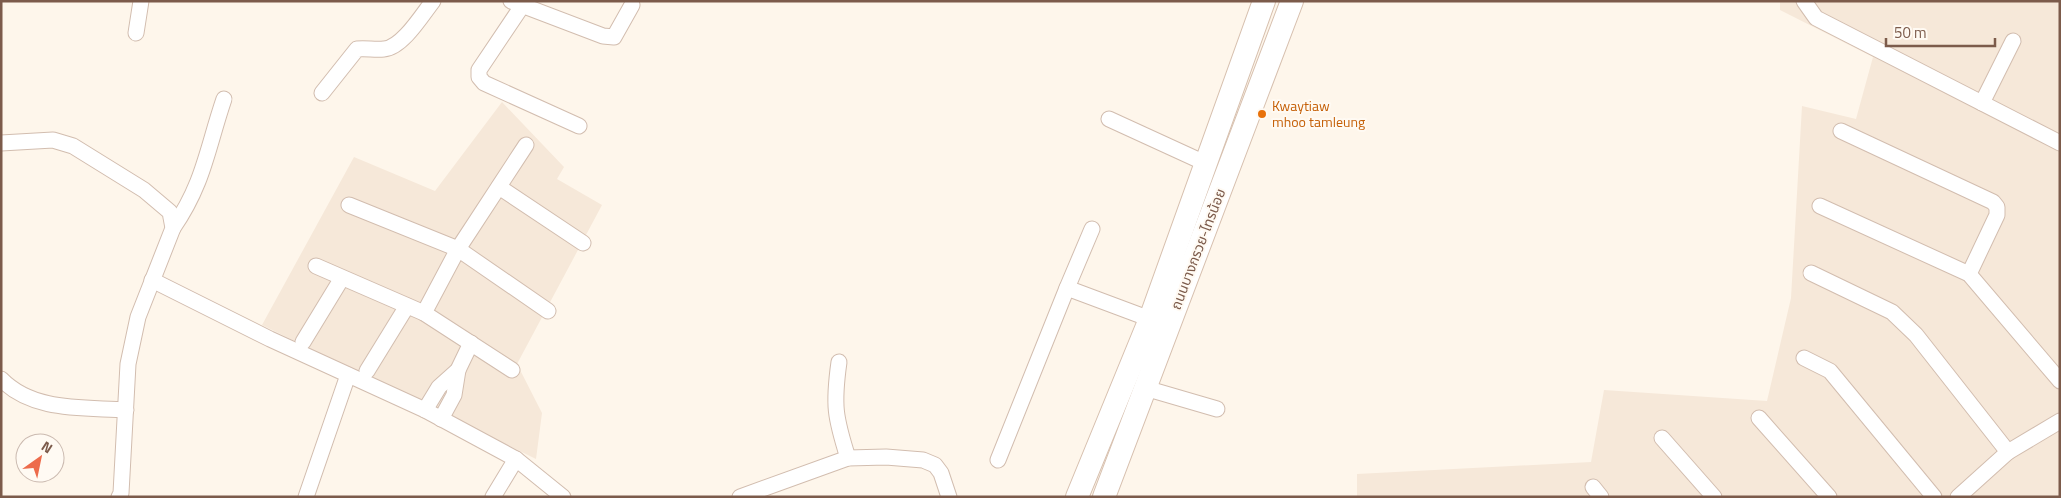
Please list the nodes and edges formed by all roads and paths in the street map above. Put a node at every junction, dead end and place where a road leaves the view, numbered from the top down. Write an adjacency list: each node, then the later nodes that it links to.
1 (141, 1): 8 (street)
2 (433, 1): 10 (street)
3 (1264, 1): 19 (main road, ถนนบางกรวย-ไทรน้อย)
4 (1292, 1): 47 (main road, ถนนบางกรวย-ไทรน้อย)
5 (1804, 1): 12 (street)
6 (516, 3): 7 (street); 14 (street)
7 (632, 5)
8 (136, 33)
9 (2013, 42): 12 (street)
10 (322, 93)
11 (224, 99): 23 (street)
12 (1982, 103): 17 (street)
13 (1109, 119): 19 (street)
14 (579, 126)
15 (1841, 132): 29 (street)
16 (1, 143): 23 (street)
17 (2060, 143)
18 (526, 145): 20 (street)
19 (1205, 163): 36 (main road, ถนนบางกรวย-ไทรน้อย)
20 (499, 187): 25 (street); 26 (street)
21 (349, 205): 26 (street)
22 (1820, 206): 29 (street)
23 (173, 228): 31 (street)
24 (1092, 229): 32 (street)
25 (582, 243)
26 (458, 249): 34 (street); 35 (street)
27 (316, 266): 30 (street)
28 (1811, 273): 55 (street)
29 (1969, 274): 46 (street)
30 (342, 278): 33 (street); 37 (street)
31 (152, 280): 44 (street); 48 (street)
32 (1067, 288): 36 (street); 58 (street)
33 (407, 306): 35 (street); 41 (street)
34 (548, 310)
35 (424, 313): 38 (street)
36 (1150, 319): 65 (main road, ถนนบางกรวย-ไทรน้อย)
37 (303, 342)
38 (471, 344): 42 (street); 43 (street)
39 (1804, 358): 69 (street)
40 (839, 362): 56 (street)
41 (367, 370)
42 (458, 370): 49 (street); 52 (street)
43 (512, 370)
44 (348, 375): 49 (street); 60 (street)
45 (1, 379): 48 (street)
46 (2060, 381)
47 (1145, 388): 50 (street); 66 (main road, ถนนบางกรวย-ไทรน้อย)
48 (126, 410): 59 (street)
49 (425, 410): 52 (street)
50 (1217, 410)
51 (1759, 418): 68 (street)
52 (441, 419): 57 (street)
53 (2060, 421): 55 (street)
54 (1662, 438): 67 (street)
55 (2008, 452): 70 (street)
56 (848, 458): 63 (street); 64 (street)
57 (516, 459): 61 (street); 62 (street)
58 (998, 460)
59 (119, 497)
60 (306, 497)
61 (493, 497)
62 (563, 497)
63 (740, 497)
64 (950, 497)
65 (1077, 497)
66 (1104, 497)
67 (1714, 497)
68 (1829, 497)
69 (1934, 497)
70 (1958, 497)

